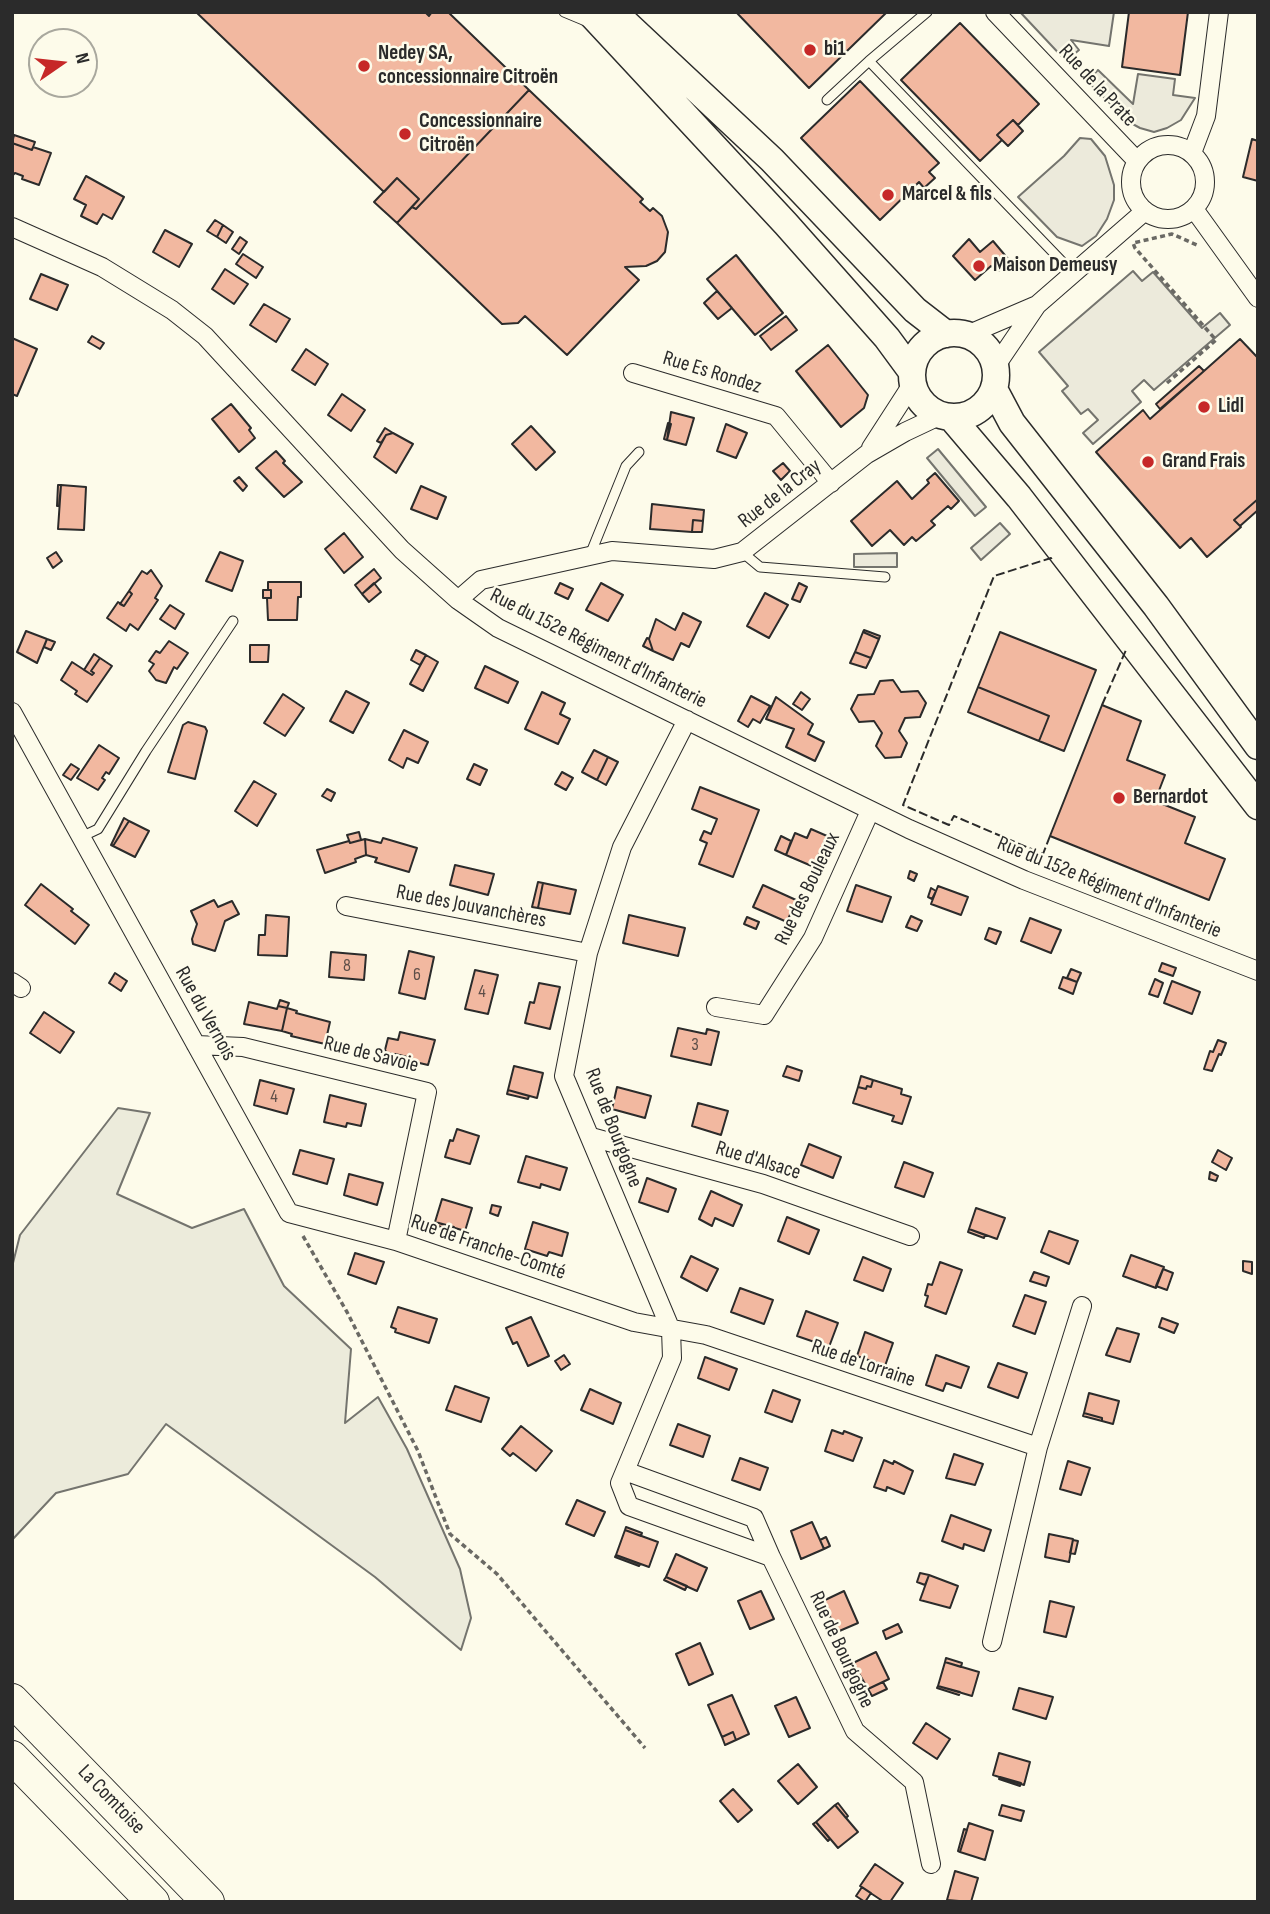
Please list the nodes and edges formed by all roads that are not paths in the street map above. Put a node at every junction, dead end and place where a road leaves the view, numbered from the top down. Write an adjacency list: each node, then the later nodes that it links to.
1 (564, 12): 6 (lane)
2 (589, 12): 6 (main road)
3 (927, 12): 7 (lane)
4 (995, 12): 10 (street, Rue de la Prate)
5 (1219, 12): 9 (street)
6 (611, 22): 17 (main road); 19 (main road)
7 (869, 61): 8 (lane); 14 (lane)
8 (827, 100)
9 (1192, 153): 10 (street); 11 (street)
10 (1137, 161): 12 (street)
11 (1194, 209): 12 (street); 15 (street)
12 (1145, 211): 14 (street)
13 (12, 227): 28 (street, Rue du 152e Régiment d'Infanterie)
14 (1074, 274): 16 (street)
15 (1258, 298)
16 (1037, 304): 17 (street); 20 (street)
17 (957, 334): 19 (main road); 20 (main road)
18 (634, 373): 24 (street, Rue Es Rondez)
19 (913, 378): 21 (main road); 23 (street, Rue de la Cray)
20 (995, 378): 21 (main road); 32 (main road)
21 (946, 416): 23 (street, Rue de la Cray); 33 (main road)
22 (639, 452): 26 (lane)
23 (867, 454): 24 (street, Rue de la Cray)
24 (831, 483): 25 (street, Rue de la Cray)
25 (742, 552): 26 (street, Rue de la Cray); 27 (lane)
26 (590, 555): 28 (street, Rue de la Cray)
27 (885, 577)
28 (458, 600): 31 (street, Rue du 152e Régiment d'Infanterie)
29 (233, 621): 35 (lane)
30 (12, 712): 35 (street, Rue du Vernois)
31 (687, 720): 34 (street, Rue du 152e Régiment d'Infanterie); 37 (street, Rue de Bourgogne)
32 (1258, 746)
33 (1258, 806)
34 (870, 811): 38 (street, Rue du 152e Régiment d'Infanterie); 39 (street, Rue des Bouleaux)
35 (82, 837): 40 (street, Rue du Vernois)
36 (346, 906): 37 (street, Rue des Jouvanchères)
37 (588, 953): 41 (street, Rue de Bourgogne)
38 (1258, 971)
39 (716, 1007)
40 (196, 1045): 42 (street, Rue du Vernois); 44 (street, Rue de Savoie)
41 (591, 1137): 43 (street, Rue d'Alsace); 46 (street, Rue de Bourgogne)
42 (289, 1213): 44 (street, Rue de Franche-Comté)
43 (909, 1236)
44 (396, 1241): 46 (street, Rue de Franche-Comté)
45 (1082, 1306): 47 (street)
46 (671, 1330): 47 (street, Rue de Lorraine); 48 (street, Rue de Bourgogne)
47 (1038, 1447): 50 (street)
48 (625, 1471): 49 (street, Rue de Bourgogne); 49 (street, Rue de Bourgogne)
49 (771, 1557): 53 (street, Rue de Bourgogne)
50 (992, 1642)
51 (12, 1700): 55 (highway, La Comtoise)
52 (12, 1757): 54 (highway, La Comtoise)
53 (931, 1864)
54 (153, 1902)
55 (208, 1902)

